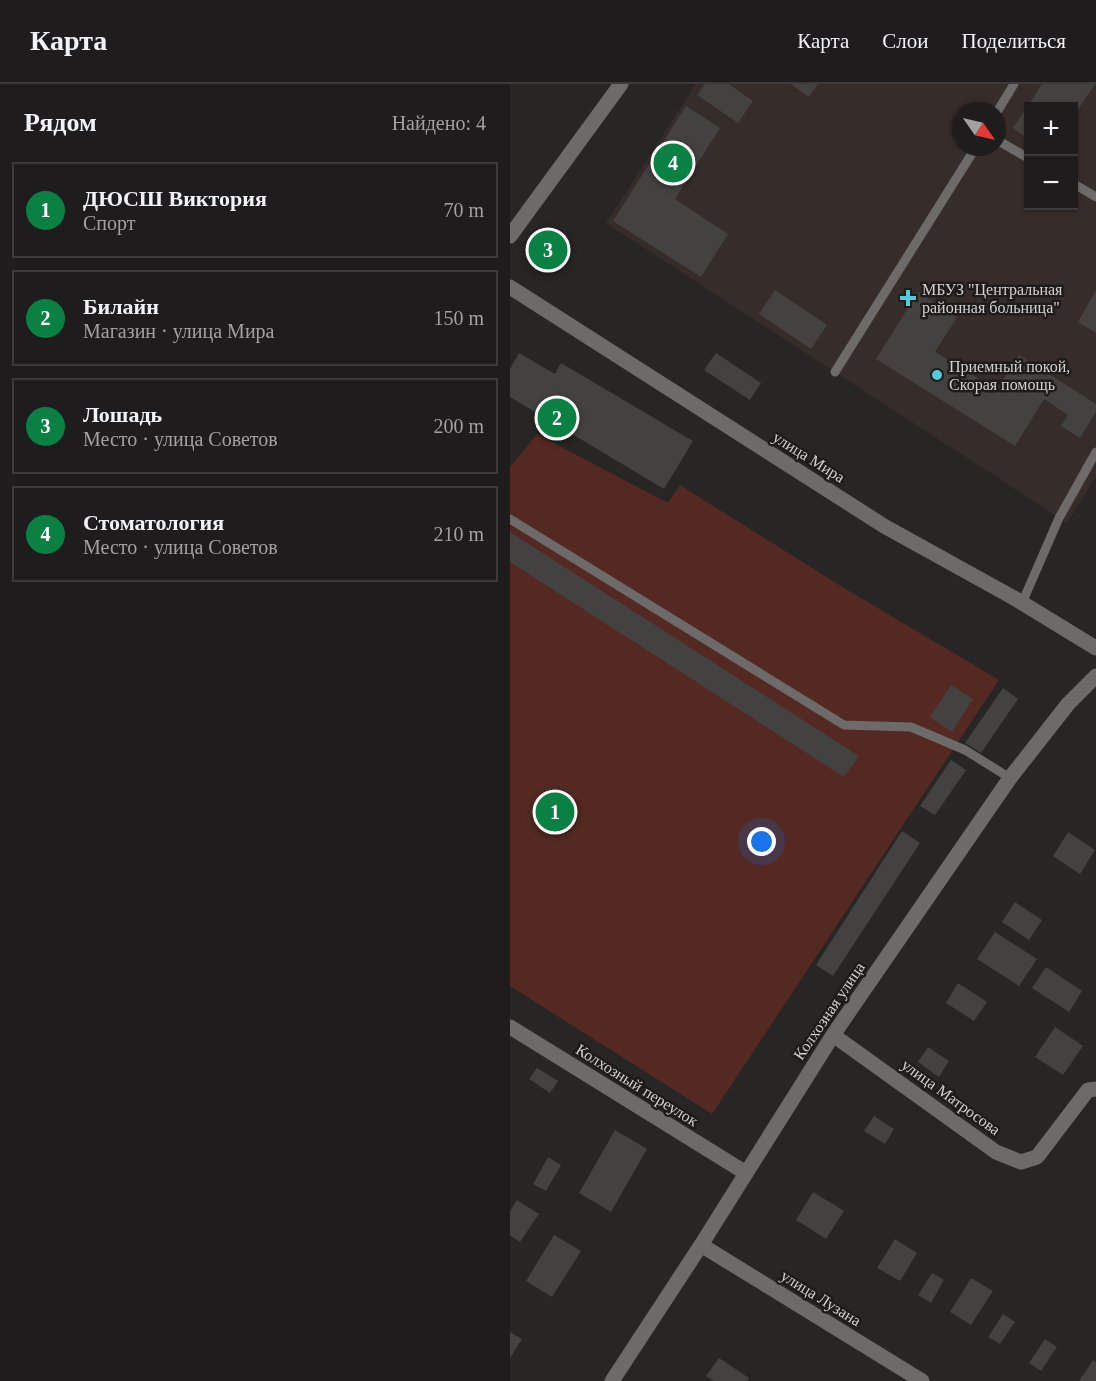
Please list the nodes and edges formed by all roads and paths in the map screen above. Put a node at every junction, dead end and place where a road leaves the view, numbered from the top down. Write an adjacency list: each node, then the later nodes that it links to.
1 (621, 84): 9 (street)
2 (1014, 84): 3 (lane)
3 (1003, 102)
4 (1006, 145): 6 (lane)
5 (970, 156): 11 (lane)
6 (1025, 156)
7 (1078, 186): 8 (lane)
8 (1096, 197)
9 (510, 236)
10 (510, 287): 14 (street, улица Мира)
11 (835, 372)
12 (1096, 452): 14 (lane)
13 (510, 519): 17 (lane)
14 (1022, 603): 15 (street, улица Мира)
15 (1096, 648)
16 (1096, 676): 17 (street, Колхозная улица)
17 (1010, 778): 19 (street, Колхозная улица)
18 (510, 1028): 21 (street, Колхозный переулок)
19 (833, 1035): 20 (street, улица Матросова); 21 (street, Колхозная улица)
20 (1096, 1089)
21 (746, 1173): 22 (street, Колхозная улица)
22 (700, 1245): 23 (street, Колхозная улица); 24 (street, улица Лузана)
23 (612, 1381)
24 (922, 1381)

